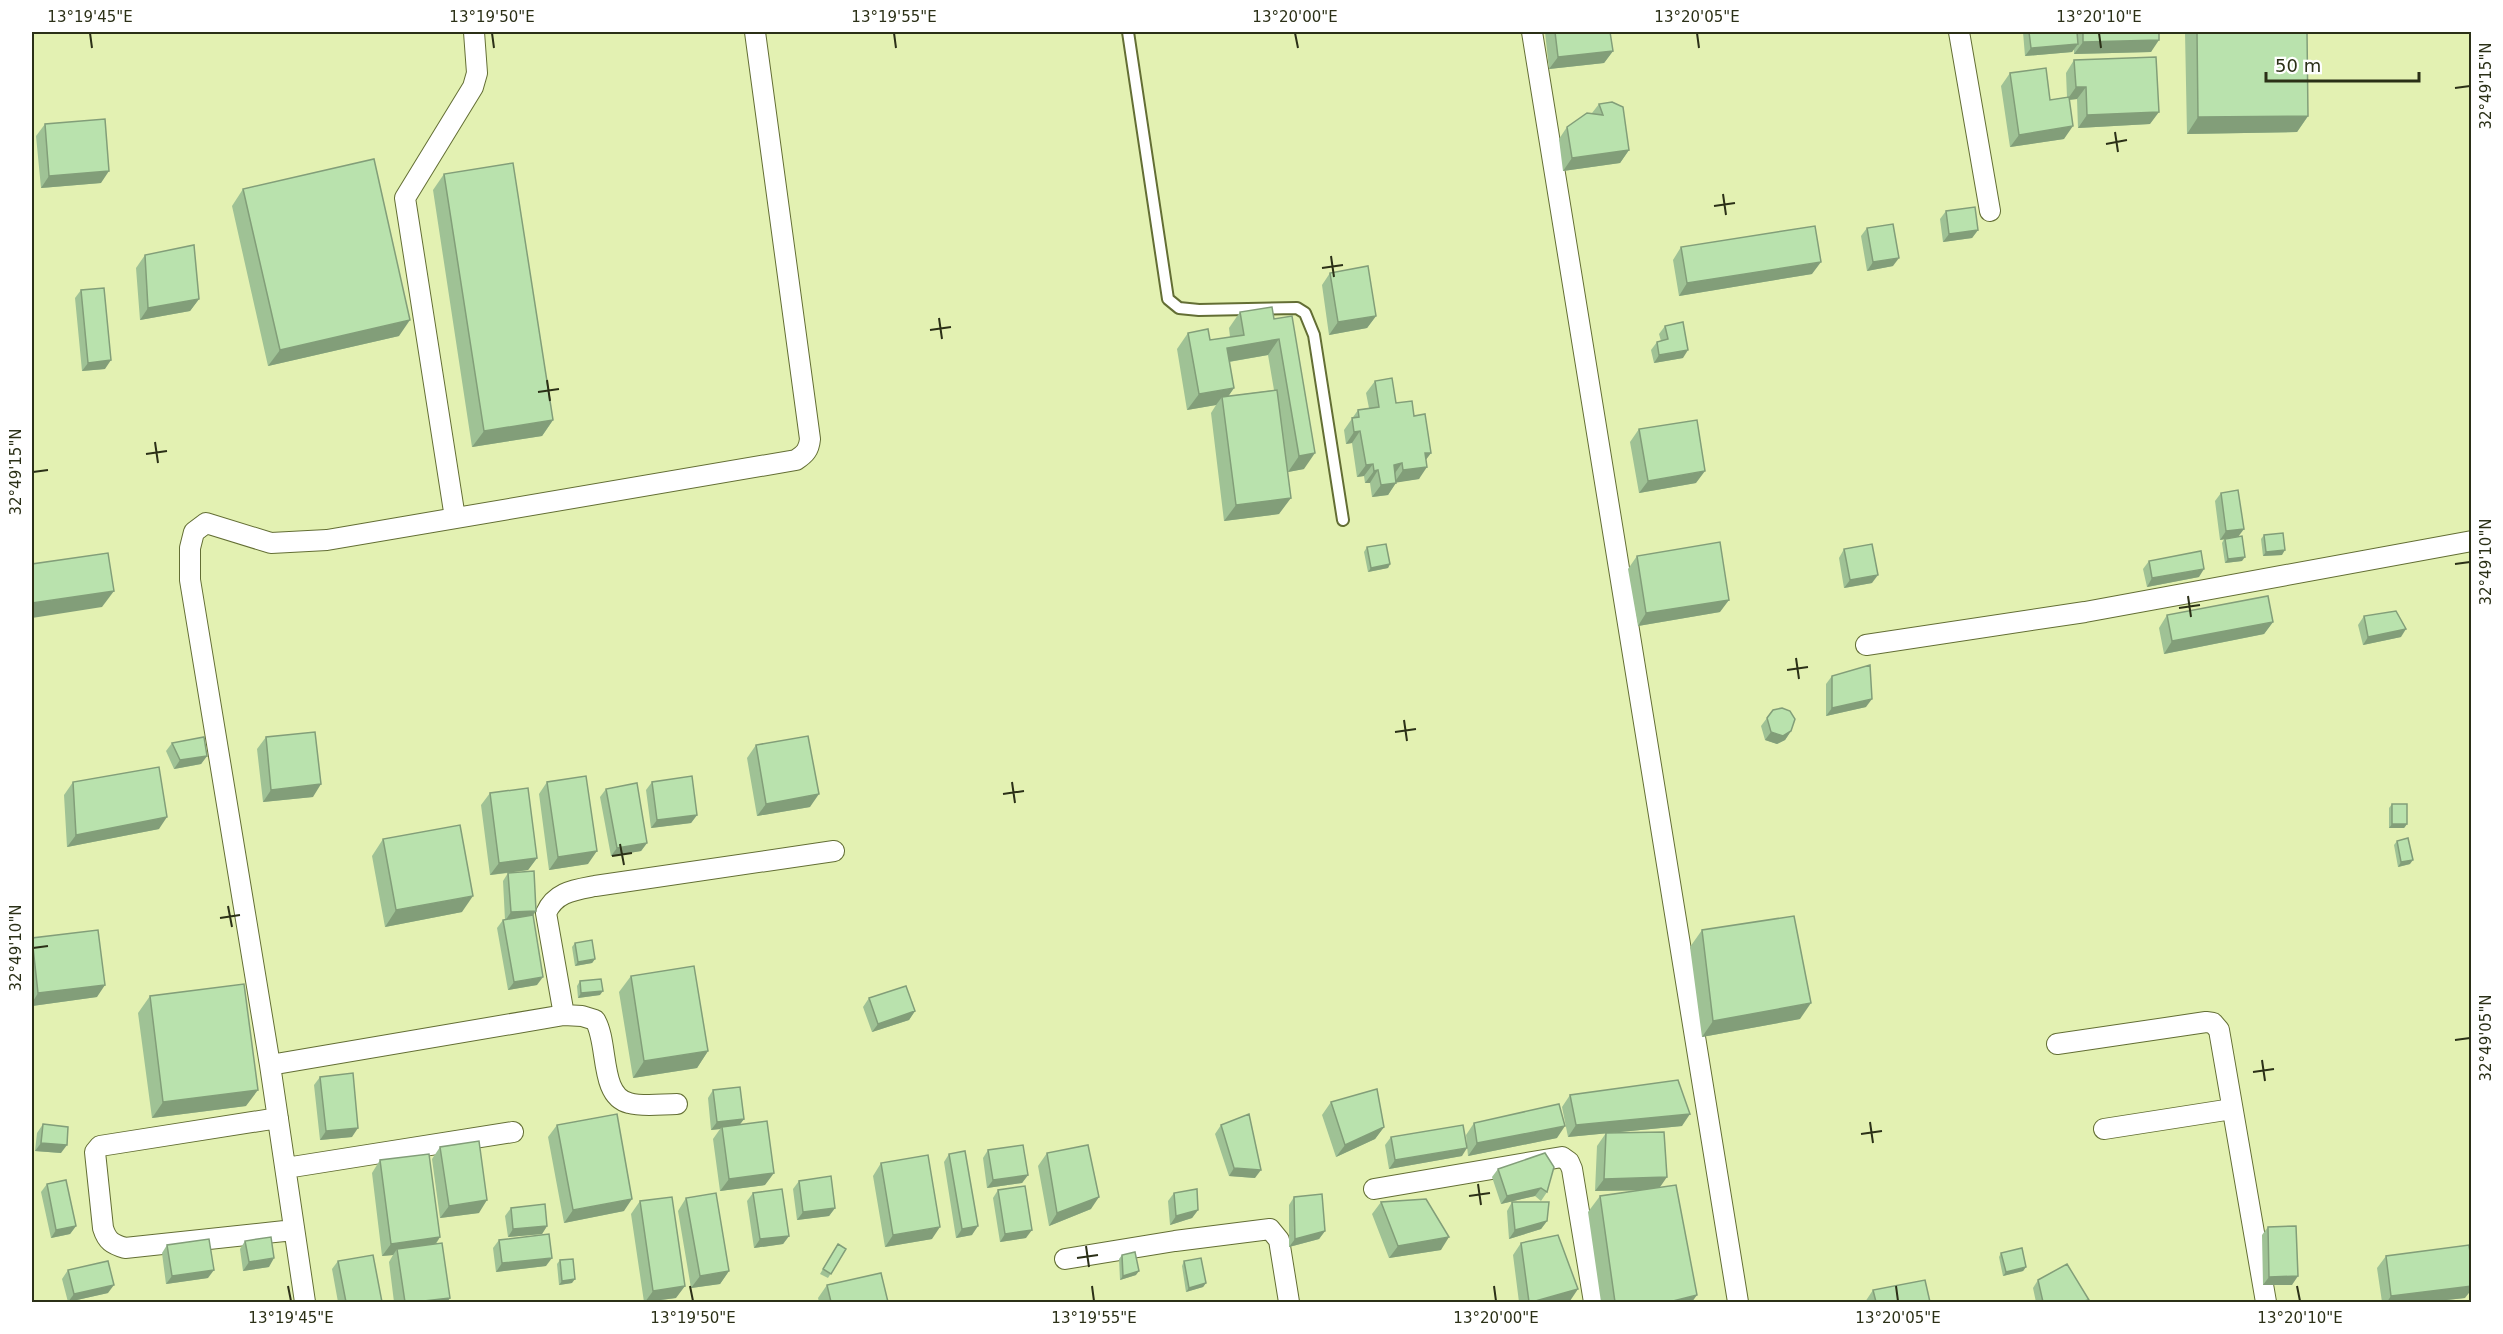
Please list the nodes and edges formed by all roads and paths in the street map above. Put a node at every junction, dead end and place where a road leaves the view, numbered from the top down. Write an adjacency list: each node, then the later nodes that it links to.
1 (474, 32): 7 (street)
2 (755, 32): 7 (street)
3 (1128, 32): 8 (lane)
4 (1532, 32): 27 (street)
5 (1959, 32): 6 (street)
6 (1990, 211)
7 (455, 518): 14 (street)
8 (1343, 520)
9 (2472, 541): 10 (street)
10 (1866, 645)
11 (834, 851): 12 (street)
12 (564, 1015): 14 (street); 15 (street)
13 (2056, 1044): 16 (street)
14 (270, 1065): 17 (street)
15 (676, 1104)
16 (2232, 1109): 18 (street); 28 (street)
17 (278, 1118): 20 (street); 22 (street)
18 (2104, 1129)
19 (513, 1132): 20 (street)
20 (286, 1168): 22 (street)
21 (1374, 1189): 26 (street)
22 (294, 1230): 24 (street)
23 (1065, 1259): 25 (street)
24 (305, 1302)
25 (1289, 1302)
26 (1594, 1302)
27 (1738, 1302)
28 (2266, 1302)

